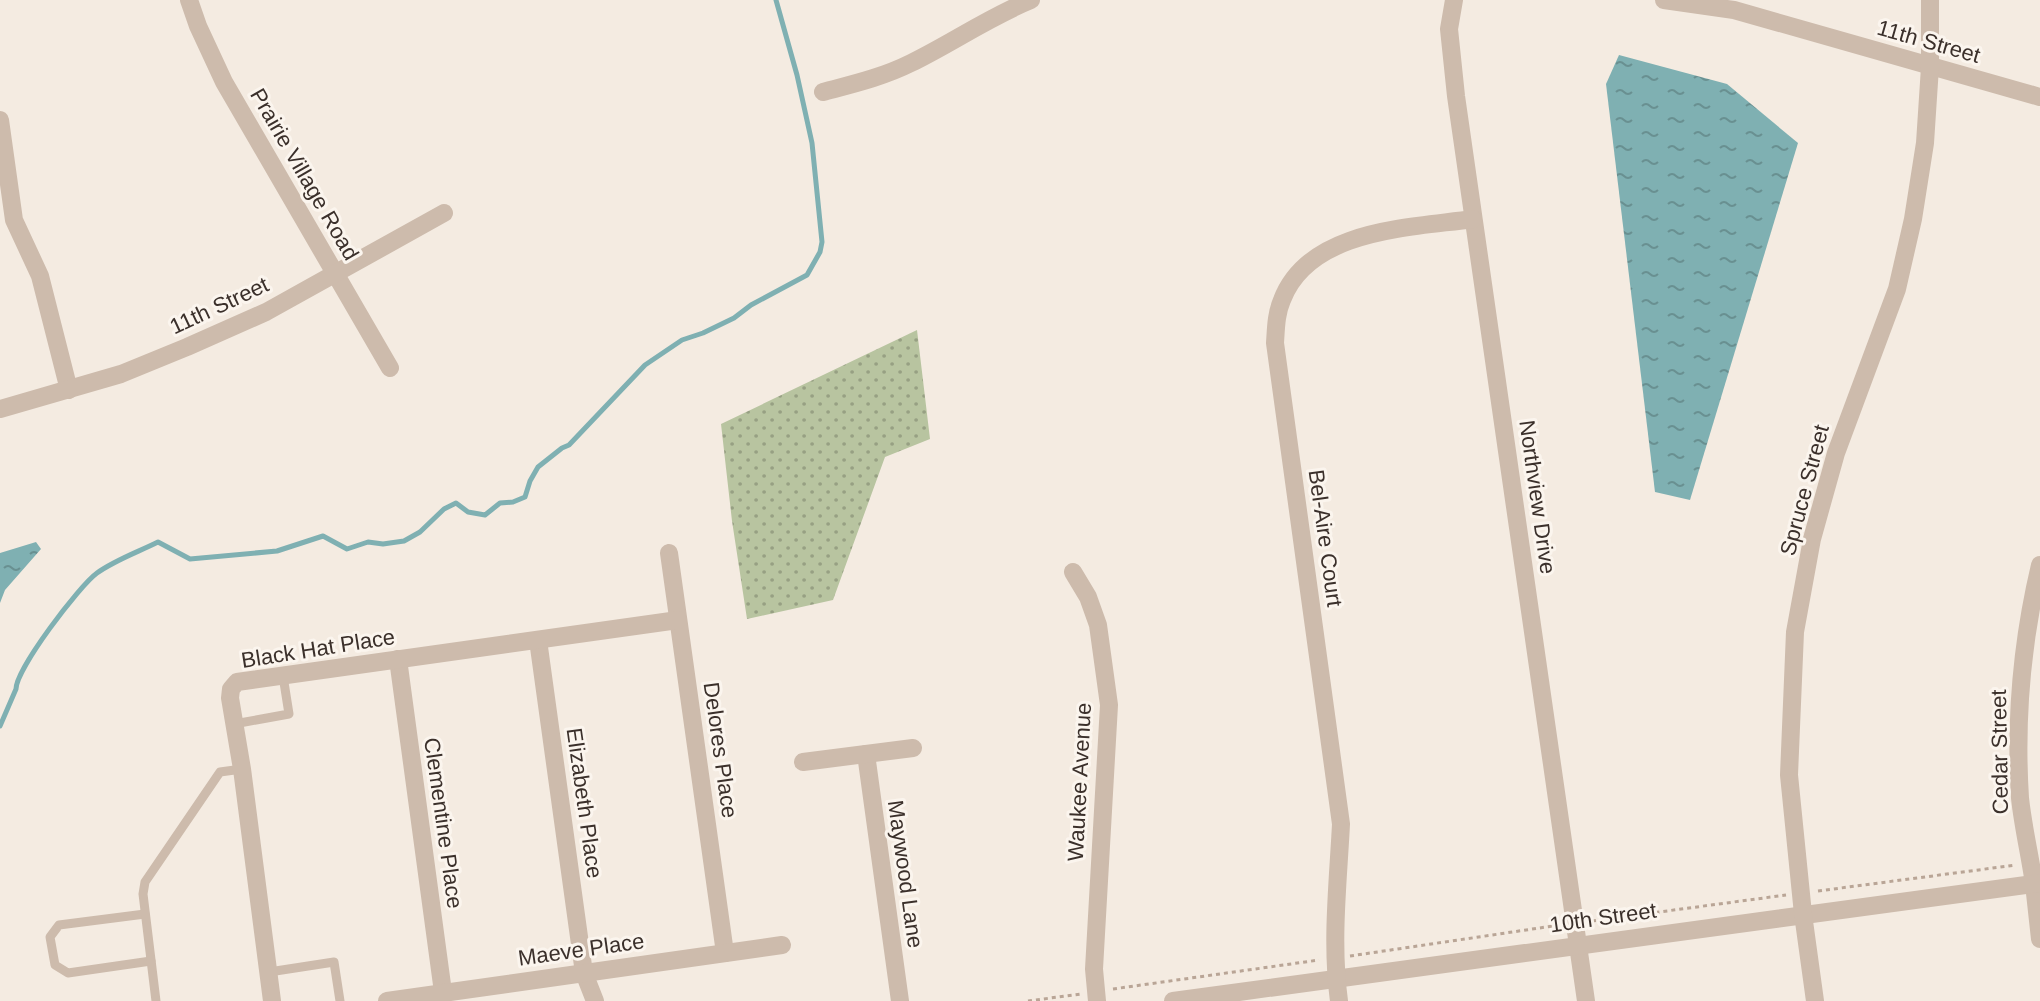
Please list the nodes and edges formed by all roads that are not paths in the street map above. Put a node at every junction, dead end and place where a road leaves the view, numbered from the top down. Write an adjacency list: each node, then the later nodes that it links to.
1 (189, 0): 13 (street, Prairie Village Road)
2 (1031, 0): 7 (street)
3 (1454, 0): 12 (street, Northview Drive)
4 (1664, 0): 6 (street, 11th Street)
5 (1930, 0): 6 (street, Spruce Street)
6 (1930, 67): 8 (street, 11th Street); 31 (street, Spruce Street)
7 (823, 92)
8 (2040, 97)
9 (0, 120): 10 (street)
10 (6, 203): 15 (street)
11 (444, 213): 13 (street, 11th Street)
12 (1473, 219): 34 (street, Northview Drive); 39 (street, Bel-Aire Court)
13 (335, 273): 14 (street, Prairie Village Road); 15 (street, 11th Street)
14 (390, 368)
15 (69, 390): 16 (street, 11th Street)
16 (0, 409)
17 (669, 553): 20 (street, Delores Place)
18 (2040, 565): 29 (street, Cedar Street)
19 (1073, 572): 41 (street, Waukee Avenue)
20 (678, 620): 21 (street, Black Hat Place); 35 (street, Delores Place)
21 (538, 640): 22 (street, Black Hat Place); 38 (street, Elizabeth Place)
22 (398, 659): 23 (street, Black Hat Place); 40 (street, Clementine Place)
23 (283, 676): 24 (street, Black Hat Place); 24 (lane)
24 (234, 724): 28 (street, Black Hat Place)
25 (913, 748): 26 (street)
26 (866, 754): 27 (street); 47 (street, Maywood Lane)
27 (803, 762)
28 (242, 769): 30 (lane); 37 (street, Black Hat Place)
29 (2037, 884): 31 (street, 10th Street); 32 (street, Cedar Street)
30 (145, 914): 36 (lane); 36 (lane)
31 (1803, 914): 34 (street, 10th Street); 51 (street, Spruce Street)
32 (2040, 939)
33 (782, 945): 35 (street, Maeve Place)
34 (1578, 945): 39 (street, 10th Street); 50 (street, Northview Drive)
35 (725, 953): 38 (street, Maeve Place)
36 (151, 961): 42 (lane)
37 (269, 972): 43 (street, Black Hat Place); 44 (lane)
38 (584, 973): 40 (street, Maeve Place); 46 (street, Elizabeth Place)
39 (1336, 980): 48 (street, 10th Street); 49 (street, Bel-Aire Court)
40 (443, 992): 45 (street, Maeve Place)
41 (1096, 996)
42 (156, 1001)
43 (272, 1001)
44 (340, 1001)
45 (387, 1001)
46 (595, 1001)
47 (900, 1001)
48 (1173, 1001)
49 (1339, 1001)
50 (1586, 1001)
51 (1815, 1001)

